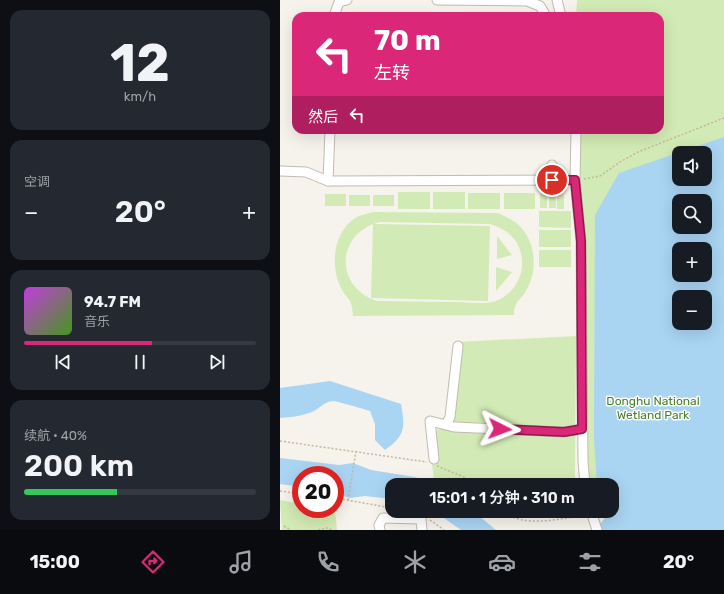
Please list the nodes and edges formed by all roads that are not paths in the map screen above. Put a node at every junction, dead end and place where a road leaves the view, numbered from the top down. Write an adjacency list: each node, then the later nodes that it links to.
1 (347, 0): 4 (street)
2 (437, 0): 5 (street)
3 (557, 0): 6 (street)
4 (335, 12)
5 (544, 12)
6 (560, 12)
7 (330, 134): 13 (street)
8 (576, 134): 12 (street)
9 (552, 165): 11 (street)
10 (280, 171): 13 (street)
11 (552, 180): 12 (street); 13 (street)
12 (575, 180): 16 (street)
13 (328, 181)
14 (458, 346): 15 (street)
15 (446, 425): 16 (street); 17 (street)
16 (582, 429): 18 (street)
17 (433, 463)
18 (585, 478)
19 (380, 530): 20 (street)
20 (422, 530)

